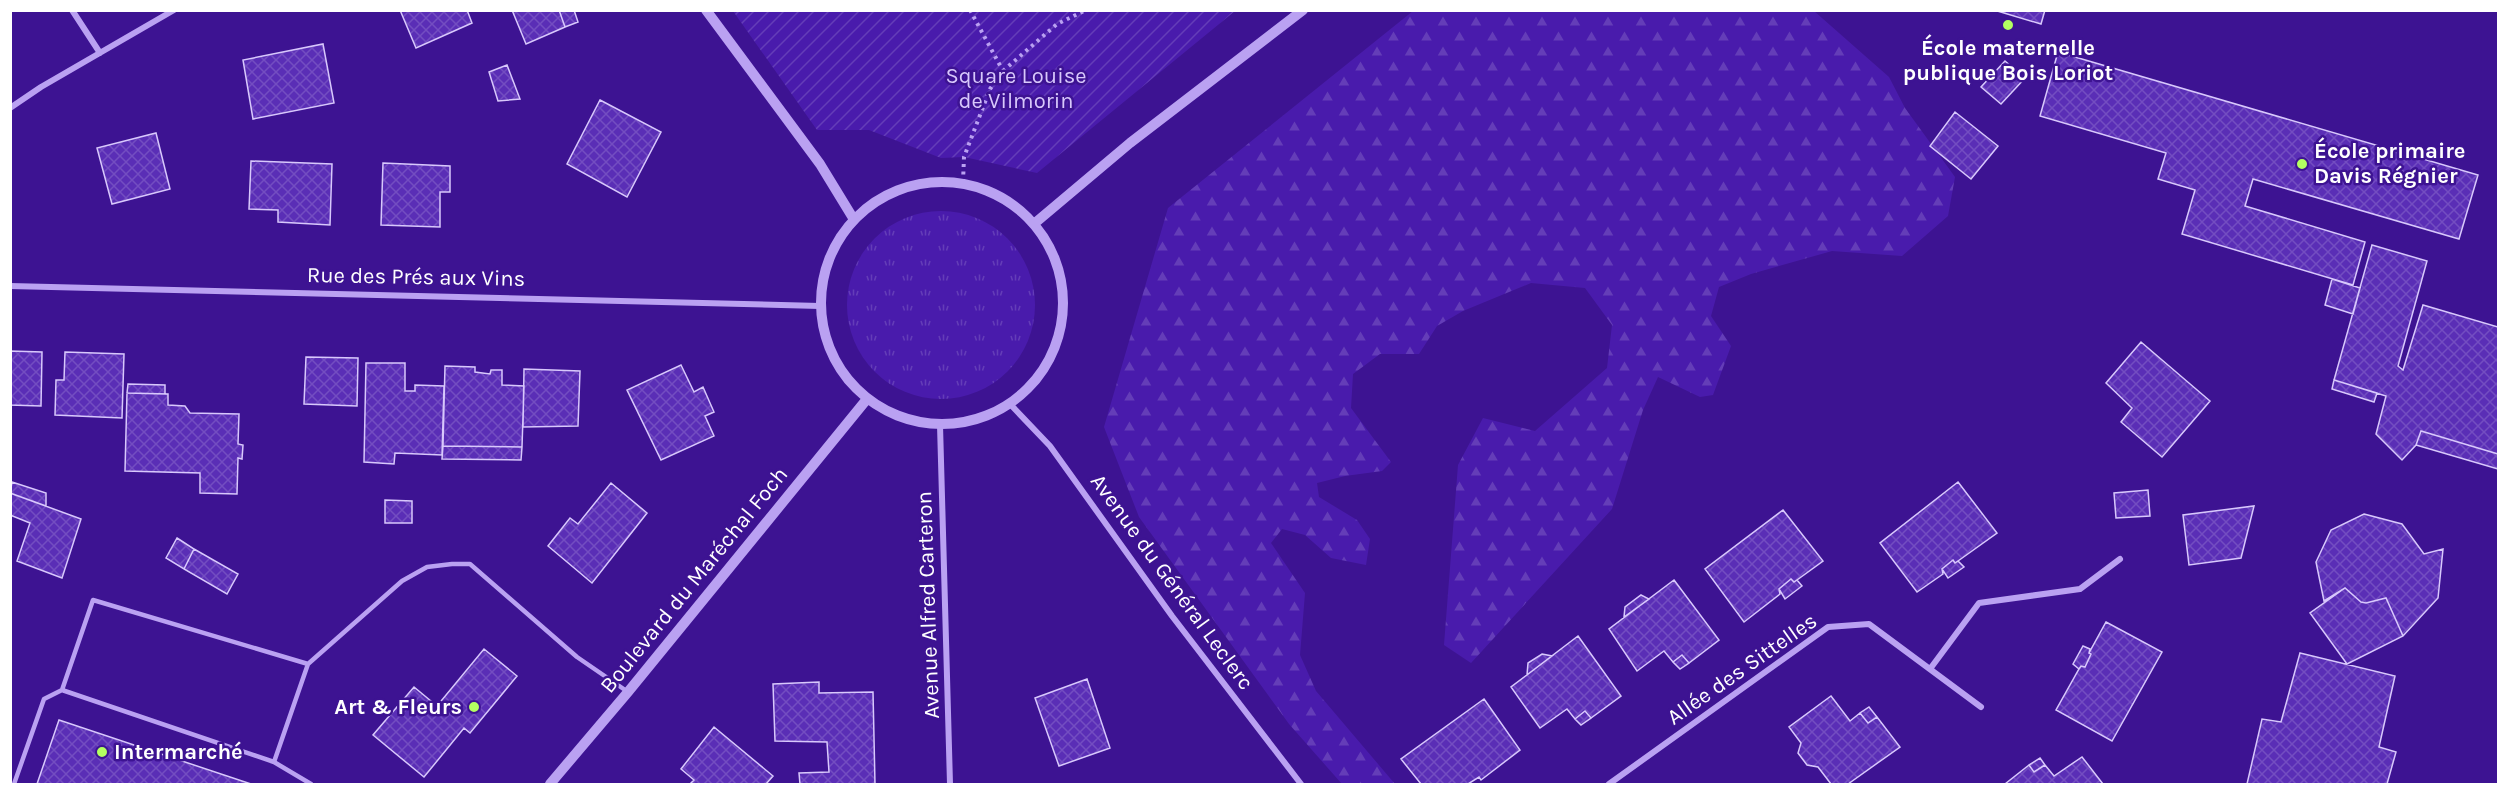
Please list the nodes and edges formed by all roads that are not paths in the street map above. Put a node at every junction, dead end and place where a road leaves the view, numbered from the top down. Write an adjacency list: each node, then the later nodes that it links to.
1 (72, 10): 5 (street)
2 (174, 10): 5 (street)
3 (706, 10): 7 (street)
4 (1303, 10): 8 (street)
5 (100, 53): 6 (street)
6 (10, 108)
7 (853, 219): 8 (street); 10 (street)
8 (1035, 223): 12 (street)
9 (10, 286): 10 (street, Rue des Prés aux Vins)
10 (820, 306): 11 (street)
11 (867, 399): 13 (street); 18 (street, Boulevard du Maréchal Foch)
12 (1010, 404): 13 (street); 25 (street, Avenue du Général Leclerc)
13 (940, 425): 24 (street, Avenue Alfred Carteron)
14 (2120, 559): 16 (street)
15 (308, 664): 17 (lane); 18 (lane); 20 (lane)
16 (1930, 669): 19 (street, Allée des Sittelles); 26 (street, Allée des Sittelles)
17 (62, 690): 20 (lane); 21 (lane)
18 (628, 692): 23 (street, Boulevard du Maréchal Foch)
19 (1981, 707)
20 (274, 762): 22 (lane)
21 (14, 784)
22 (311, 784)
23 (550, 784)
24 (950, 784)
25 (1301, 784)
26 (1609, 784)

